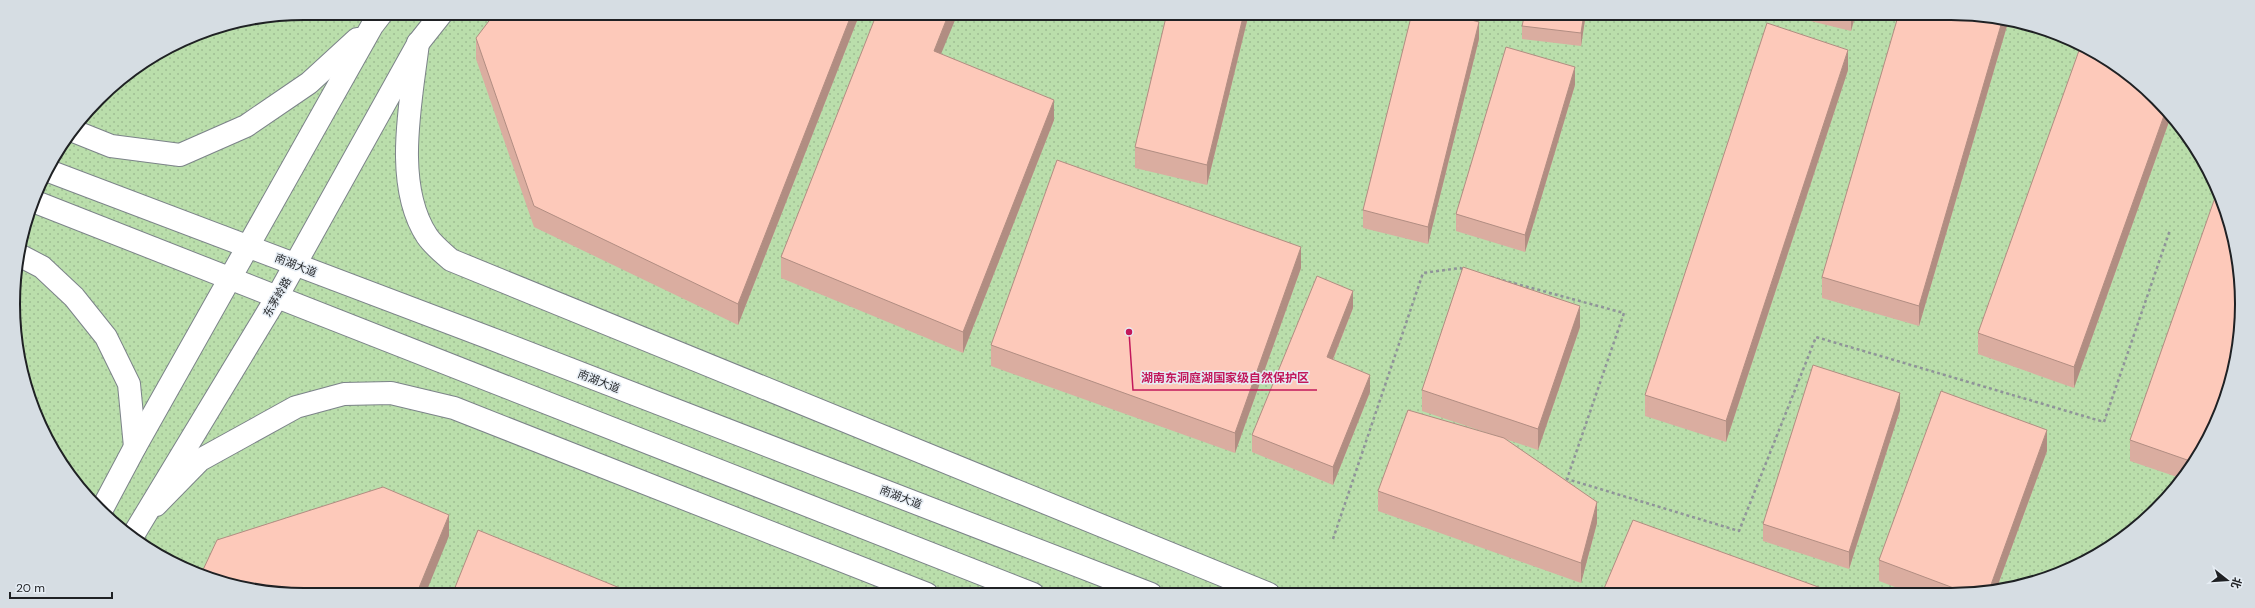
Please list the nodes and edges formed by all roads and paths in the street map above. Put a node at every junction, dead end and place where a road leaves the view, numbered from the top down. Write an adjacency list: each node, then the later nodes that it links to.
1 (376, 20): 5 (main road)
2 (376, 20): 9 (main road)
3 (436, 20): 4 (main road, 东茅岭路)
4 (418, 42): 11 (main road, 东茅岭路); 23 (main road)
5 (78, 133)
6 (52, 172): 9 (main road, 南湖大道)
7 (39, 203): 14 (main road)
8 (2170, 230): 13 (path)
9 (248, 247): 11 (main road, 南湖大道); 14 (main road)
10 (24, 257): 16 (main road)
11 (296, 265): 15 (main road, 东茅岭路); 22 (main road, 南湖大道)
12 (1467, 270): 19 (path)
13 (1490, 276)
14 (230, 278): 15 (main road); 16 (main road)
15 (277, 297): 18 (main road, 东茅岭路); 21 (main road)
16 (135, 447): 17 (main road)
17 (104, 506)
18 (137, 528): 20 (main road)
19 (1333, 539)
20 (912, 588)
21 (1018, 588)
22 (1135, 588)
23 (1254, 588)

